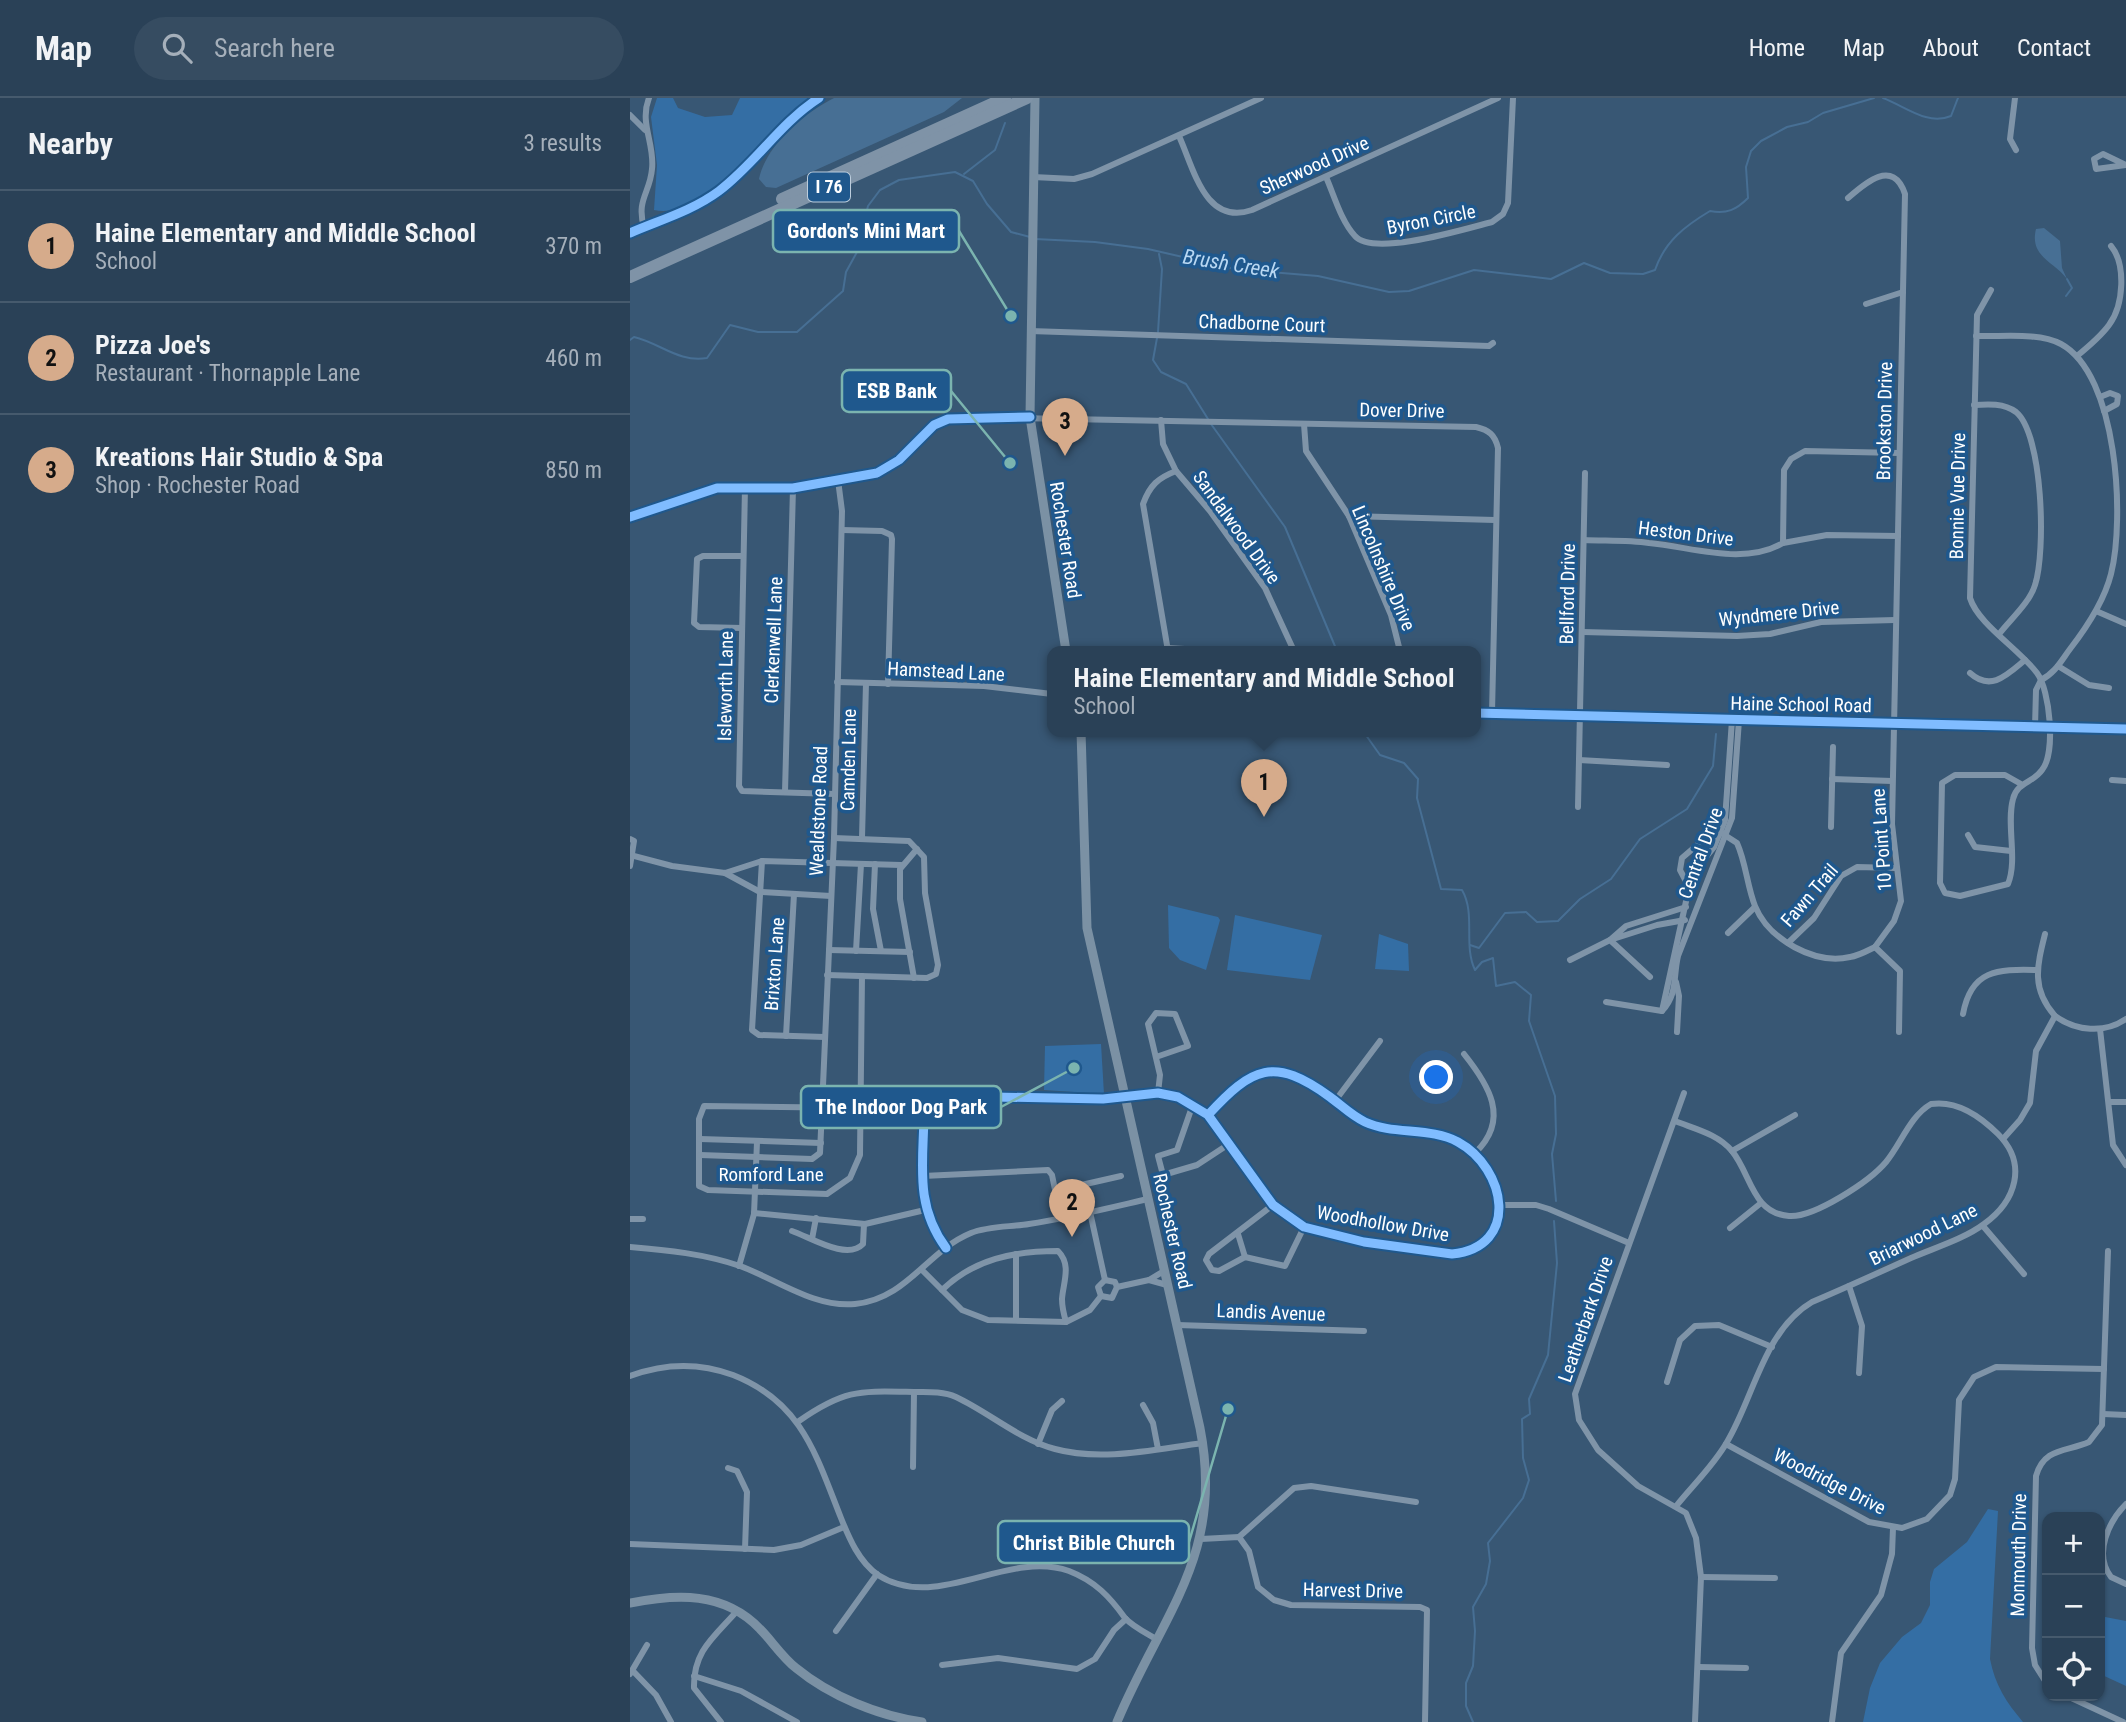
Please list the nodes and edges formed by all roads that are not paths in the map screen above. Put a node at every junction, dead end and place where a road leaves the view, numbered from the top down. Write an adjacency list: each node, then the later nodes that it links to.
1 (819, 98): 19 (street)
2 (1005, 98): 22 (highway, I 76)
3 (1027, 98): 23 (highway, I 76)
4 (1035, 98): 16 (street, Rochester Road)
5 (1261, 98): 13 (street)
6 (1498, 98): 9 (street, Sherwood Drive)
7 (1513, 98): 17 (street, Byron Circle)
8 (2015, 98): 14 (street)
9 (1484, 101): 17 (street, Sherwood Drive)
10 (648, 102): 11 (street); 12 (street)
11 (630, 115): 12 (street)
12 (645, 130): 19 (street)
13 (1179, 136): 16 (street); 17 (street, Sherwood Drive)
14 (2016, 150)
15 (2126, 165): 15 (street)
16 (1032, 177): 27 (street, Rochester Road)
17 (1326, 177)
18 (1848, 198): 25 (street, Brookston Drive)
19 (644, 227): 20 (street)
20 (630, 233)
21 (2111, 246): 30 (street)
22 (630, 268)
23 (630, 277)
24 (1991, 290): 28 (street, Bonnie Vue Drive)
25 (1903, 292): 26 (street); 37 (street, Brookston Drive)
26 (1866, 304)
27 (1030, 331): 29 (street, Chadborne Court); 34 (street, Rochester Road)
28 (1976, 336): 30 (street); 32 (street, Bonnie Vue Drive)
29 (1493, 343)
30 (2077, 356): 31 (street)
31 (2100, 397): 33 (street); 33 (street)
32 (1974, 405): 56 (street, Bonnie Vue Drive); 56 (street)
33 (2104, 411): 51 (street)
34 (1030, 417): 35 (street, Dover Drive); 40 (street, Dover Drive); 57 (street, Rochester Road)
35 (1161, 420): 36 (street, Dover Drive); 38 (street, Sandalwood Drive)
36 (1304, 424): 43 (street, Lincolnshire Drive); 45 (street, Dover Drive)
37 (1899, 453): 47 (street, Brookston Drive); 49 (street)
38 (1176, 471): 58 (street); 59 (street, Sandalwood Drive)
39 (1585, 473): 48 (street, Bellford Drive)
40 (838, 480): 42 (street, Dover Drive); 46 (street, Wealdstone Road)
41 (746, 487): 42 (street, Dover Drive); 44 (street, Dover Drive); 50 (street, Isleworth Lane)
42 (793, 488): 87 (street, Clerkenwell Lane)
43 (1349, 516): 45 (street); 60 (street, Lincolnshire Drive)
44 (630, 517)
45 (1496, 520): 71 (street, Dover Drive)
46 (842, 530): 65 (street, Wealdstone Road); 67 (street)
47 (1898, 536): 49 (street, Heston Drive); 52 (street, Brookston Drive)
48 (1584, 540): 49 (street, Heston Drive); 55 (street, Bellford Drive)
49 (1783, 543)
50 (743, 556): 54 (street, Isleworth Lane); 54 (street)
51 (2096, 611): 53 (street); 62 (street)
52 (1895, 620): 55 (street, Wyndmere Drive); 74 (street, Brookston Drive)
53 (2126, 624)
54 (742, 628): 87 (street, Isleworth Lane)
55 (1583, 632): 72 (street, Bellford Drive)
56 (2000, 633): 61 (street, Bonnie Vue Drive)
57 (1065, 646)
58 (1167, 646)
59 (1292, 646)
60 (1399, 646)
61 (2025, 660): 63 (street); 64 (street, Bonnie Vue Drive)
62 (2058, 666): 64 (street); 68 (street)
63 (1969, 673)
64 (2041, 680): 75 (street); 76 (street, Bonnie Vue Drive)
65 (837, 682): 66 (street, Hamstead Lane); 88 (street, Wealdstone Road)
66 (866, 683): 67 (street, Hamstead Lane); 95 (street, Camden Lane)
67 (888, 684): 69 (street, Hamstead Lane)
68 (2109, 688)
69 (1047, 693)
70 (1481, 713): 71 (street, Haine School Road)
71 (1492, 713): 72 (street, Haine School Road)
72 (1580, 715): 73 (street, Haine School Road); 80 (street, Bellford Drive)
73 (1735, 720): 74 (street, Haine School Road); 90 (street, Central Drive); 92 (street, Central Drive)
74 (1892, 723): 75 (street, Haine School Road); 83 (street, 10 Point Lane)
75 (2035, 727): 76 (street, Haine School Road)
76 (2049, 727): 77 (street, Haine School Road); 86 (street, Bonnie Vue Drive)
77 (2126, 729)
78 (1081, 737): 149 (street, Rochester Road)
79 (1833, 747): 82 (street)
80 (1579, 760): 81 (street); 89 (street, Bellford Drive)
81 (1667, 765)
82 (1832, 779): 83 (street); 91 (street)
83 (1892, 780): 106 (street, 10 Point Lane)
84 (2112, 780): 85 (street)
85 (2126, 781)
86 (2021, 785): 98 (street); 98 (street)
87 (785, 792): 88 (street, Isleworth Lane)
88 (835, 794): 94 (street, Wealdstone Road)
89 (1578, 807)
90 (1725, 820): 92 (street, Central Drive); 109 (street, Central Drive)
91 (1831, 827)
92 (1723, 834): 108 (street, Central Drive); 109 (street, Central Drive); 114 (street)
93 (1968, 835): 98 (street)
94 (834, 838): 95 (street); 101 (street, Wealdstone Road)
95 (862, 838): 97 (street)
96 (630, 839): 99 (street)
97 (917, 849): 104 (street); 131 (street)
98 (2011, 851)
99 (632, 855): 105 (street); 107 (street)
100 (762, 861): 101 (street); 107 (street); 110 (street)
101 (833, 863): 102 (street); 112 (street, Wealdstone Road)
102 (861, 864): 103 (street); 123 (street)
103 (875, 864): 104 (street); 124 (street)
104 (901, 865): 125 (street)
105 (630, 866)
106 (1896, 868): 120 (street, Fawn Trail); 121 (street, 10 Point Lane)
107 (725, 873): 110 (street)
108 (1703, 888): 109 (street); 115 (street, Central Drive)
109 (1689, 891): 113 (street, Central Drive)
110 (760, 892): 111 (street); 142 (street)
111 (794, 894): 112 (street); 142 (street, Brixton Lane)
112 (831, 896): 122 (street, Wealdstone Road)
113 (1686, 907): 116 (street, Central Drive); 119 (street, Central Drive)
114 (1755, 907): 117 (street); 120 (street)
115 (1694, 913): 116 (street, Central Drive); 133 (street, Central Drive)
116 (1683, 921): 119 (street, Central Drive); 128 (street, Central Drive)
117 (1728, 933)
118 (2045, 934): 127 (street)
119 (1610, 940): 126 (street, Central Drive); 132 (street)
120 (1788, 943): 121 (street)
121 (1875, 947): 141 (street)
122 (829, 950): 123 (street); 129 (street, Wealdstone Road)
123 (856, 951): 124 (street)
124 (881, 951): 125 (street)
125 (910, 952): 131 (street)
126 (1570, 960)
127 (2036, 970): 136 (street); 137 (street)
128 (1670, 974): 133 (street); 135 (street, Central Drive)
129 (827, 975): 130 (street); 143 (street, Wealdstone Road)
130 (862, 976): 131 (street); 155 (street, Romford Lane)
131 (914, 978)
132 (1650, 978)
133 (1676, 983): 135 (street, Central Drive); 140 (street, Central Drive)
134 (1606, 1002): 135 (street)
135 (1662, 1011)
136 (1963, 1014)
137 (2055, 1016): 139 (street); 160 (street)
138 (2126, 1019): 139 (street)
139 (2100, 1029): 151 (street)
140 (1677, 1032)
141 (1899, 1032)
142 (786, 1036): 143 (street)
143 (825, 1037): 154 (street, Wealdstone Road)
144 (1381, 1041): 150 (street)
145 (1464, 1054): 165 (street)
146 (1156, 1057): 146 (street); 147 (street)
147 (1158, 1093): 149 (street, Woodhollow Drive); 153 (street, Woodhollow Drive)
148 (1684, 1093): 158 (street, Leatherbark Drive)
149 (1124, 1098): 169 (street, Woodhollow Drive); 173 (street, Rochester Road)
150 (1335, 1101): 156 (street); 165 (street)
151 (2109, 1102): 152 (street); 168 (street)
152 (2126, 1102)
153 (1193, 1104): 156 (street, Woodhollow Drive); 163 (street)
154 (823, 1107): 155 (street); 159 (street, Romford Lane); 162 (street, Wealdstone Road)
155 (859, 1108): 171 (street, Romford Lane)
156 (1208, 1115): 163 (street, Woodhollow Drive)
157 (1795, 1115): 164 (street)
158 (1675, 1121): 164 (street); 191 (street, Leatherbark Drive)
159 (700, 1139): 161 (street); 166 (street, Romford Lane)
160 (2003, 1139): 174 (street, Briarwood Lane); 185 (street, Briarwood Lane)
161 (757, 1142): 162 (street); 167 (street)
162 (821, 1143): 167 (street)
163 (1229, 1144): 175 (street, Woodhollow Drive)
164 (1732, 1151): 174 (street)
165 (1475, 1153): 176 (street)
166 (699, 1155): 167 (street); 171 (street, Romford Lane)
167 (756, 1157): 171 (street)
168 (2126, 1165)
169 (923, 1176): 172 (street); 177 (street)
170 (1121, 1176): 172 (street)
171 (754, 1191): 179 (street)
172 (1055, 1191): 183 (street)
173 (1148, 1199): 178 (street); 198 (street, Rochester Road)
174 (1761, 1203): 187 (street)
175 (1273, 1205): 186 (street, Woodhollow Drive); 189 (street)
176 (1500, 1205): 186 (street, Woodhollow Drive); 191 (street)
177 (925, 1210): 184 (street); 193 (street)
178 (1090, 1212): 183 (street); 201 (street)
179 (754, 1213): 180 (street); 197 (street)
180 (816, 1218): 184 (street); 190 (street)
181 (630, 1219): 182 (street)
182 (643, 1219)
183 (1061, 1219): 193 (street)
184 (864, 1224): 190 (street)
185 (1983, 1226): 200 (street); 204 (street, Briarwood Lane)
186 (1304, 1227): 196 (street)
187 (1730, 1228)
188 (792, 1231): 190 (street)
189 (1238, 1234): 196 (street); 196 (street)
190 (813, 1239)
191 (1629, 1242): 231 (street, Leatherbark Drive)
192 (630, 1247): 197 (street)
193 (946, 1248): 199 (street)
194 (2108, 1251): 213 (street, Monmouth Drive)
195 (1016, 1254): 206 (street); 208 (street); 209 (street)
196 (1245, 1257)
197 (740, 1266): 199 (street)
198 (1164, 1270): 202 (street); 203 (street, Rochester Road)
199 (923, 1271): 206 (street)
200 (2025, 1274)
201 (1105, 1280): 205 (street); 207 (street)
202 (1149, 1280): 203 (street); 205 (street)
203 (1167, 1285): 210 (street, Rochester Road)
204 (1849, 1286): 212 (street, Briarwood Lane); 214 (street)
205 (1117, 1287): 207 (street)
206 (942, 1290): 208 (street)
207 (1101, 1296): 209 (street)
208 (1016, 1321): 209 (street)
209 (1066, 1322)
210 (1177, 1325): 211 (street, Landis Avenue); 223 (street, Rochester Road)
211 (1364, 1331)
212 (1772, 1348): 216 (street); 225 (street, Briarwood Lane)
213 (2104, 1369): 220 (street, Monmouth Drive); 233 (street, Woodridge Drive)
214 (1859, 1373)
215 (630, 1376): 222 (street)
216 (1667, 1382)
217 (914, 1392): 222 (street); 224 (street); 228 (street)
218 (1062, 1401): 224 (street)
219 (1143, 1405): 226 (street)
220 (2103, 1415): 221 (street); 253 (street, Monmouth Drive)
221 (2126, 1415)
222 (799, 1422): 232 (street)
223 (1203, 1443): 226 (street); 235 (street, Rochester Road)
224 (1038, 1444): 226 (street)
225 (1726, 1444): 231 (street, Briarwood Lane); 233 (street, Woodridge Drive)
226 (1158, 1448)
227 (728, 1468): 237 (street)
228 (913, 1468)
229 (1416, 1502): 234 (street)
230 (2126, 1504): 241 (street)
231 (1676, 1505): 239 (street)
232 (844, 1527): 237 (street); 238 (street)
233 (1893, 1528): 262 (street)
234 (1239, 1537): 235 (street); 260 (street, Harvest Drive)
235 (1201, 1539): 246 (street, Rochester Road)
236 (630, 1544): 237 (street)
237 (746, 1549)
238 (877, 1574): 244 (street); 245 (street)
239 (1701, 1577): 240 (street); 249 (street)
240 (1775, 1578)
241 (2126, 1584)
242 (630, 1603): 243 (street)
243 (737, 1611): 252 (street); 258 (street)
244 (1126, 1619): 246 (street); 248 (street)
245 (836, 1631)
246 (1156, 1639): 259 (street, Rochester Road)
247 (647, 1645): 251 (street)
248 (942, 1665)
249 (1699, 1667): 250 (street); 261 (street)
250 (1746, 1668)
251 (632, 1673): 255 (street)
252 (694, 1676): 256 (street); 257 (street)
253 (2042, 1676)
254 (2078, 1701): 263 (street)
255 (671, 1722)
256 (721, 1722)
257 (797, 1722)
258 (922, 1722)
259 (1117, 1722)
260 (1425, 1722)
261 (1695, 1722)
262 (1832, 1722)
263 (2123, 1722)

